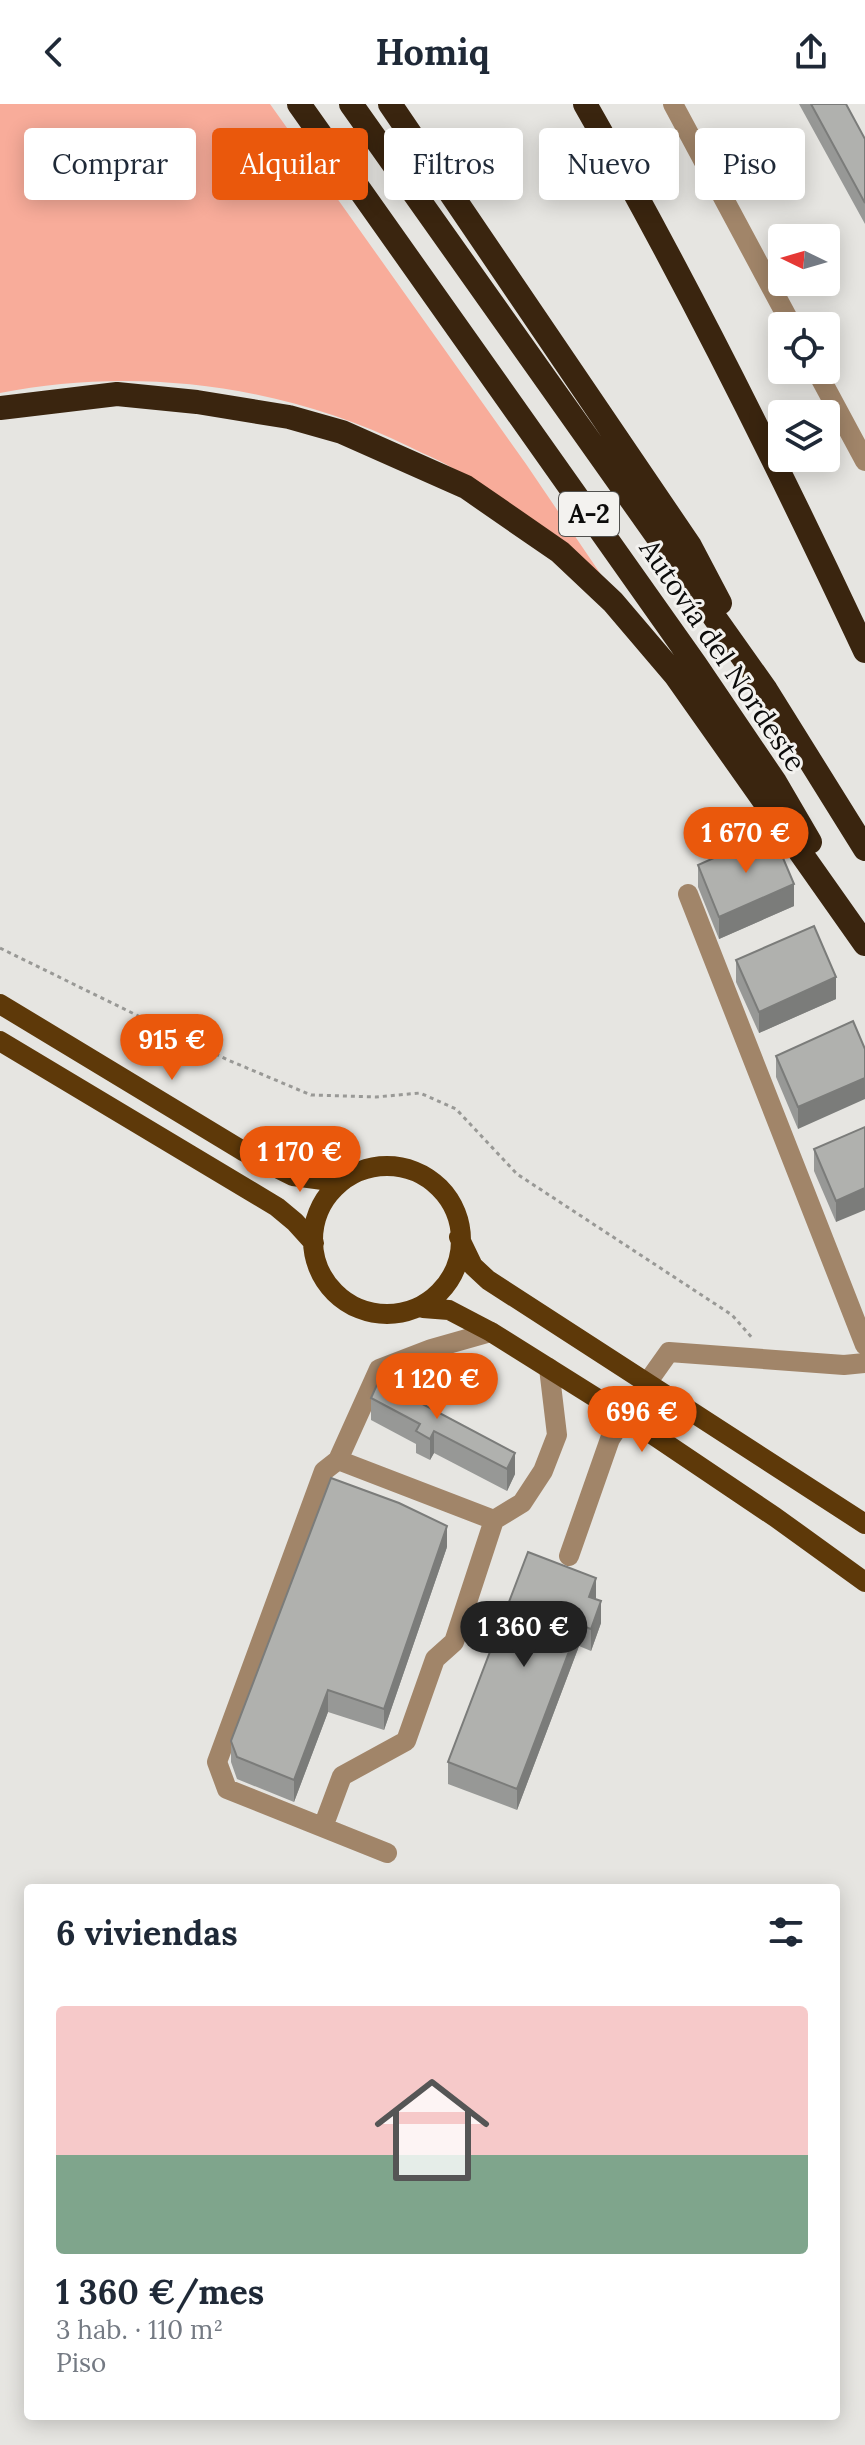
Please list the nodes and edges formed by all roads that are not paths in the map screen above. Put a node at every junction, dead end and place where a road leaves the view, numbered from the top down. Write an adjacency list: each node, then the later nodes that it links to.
1 (299, 104): 14 (highway, Autovía del Nordeste / A-2)
2 (351, 104): 11 (highway, Autovía del Nordeste / A-2)
3 (390, 104): 11 (highway)
4 (585, 104): 10 (highway)
5 (673, 104): 6 (street)
6 (784, 312)
7 (824, 384): 9 (street)
8 (0, 408): 15 (highway)
9 (865, 461)
10 (865, 651)
11 (766, 690): 12 (highway, Autovía del Nordeste / A-2)
12 (865, 849)
13 (688, 894): 23 (street)
14 (865, 933)
15 (865, 944)
16 (0, 1004): 18 (main road)
17 (0, 1041): 20 (main road)
18 (347, 1175): 19 (main road); 20 (main road)
19 (459, 1237): 21 (main road); 26 (main road)
20 (314, 1243): 21 (main road)
21 (423, 1308): 22 (main road)
22 (491, 1332): 25 (main road); 28 (street)
23 (865, 1345)
24 (865, 1363): 26 (street)
25 (549, 1368): 27 (main road); 29 (street)
26 (647, 1383): 30 (main road)
27 (625, 1416): 31 (street); 32 (main road)
28 (338, 1460): 29 (street); 33 (street)
29 (494, 1520): 33 (street)
30 (865, 1524)
31 (569, 1556)
32 (865, 1582)
33 (323, 1827): 34 (street)
34 (387, 1853)

